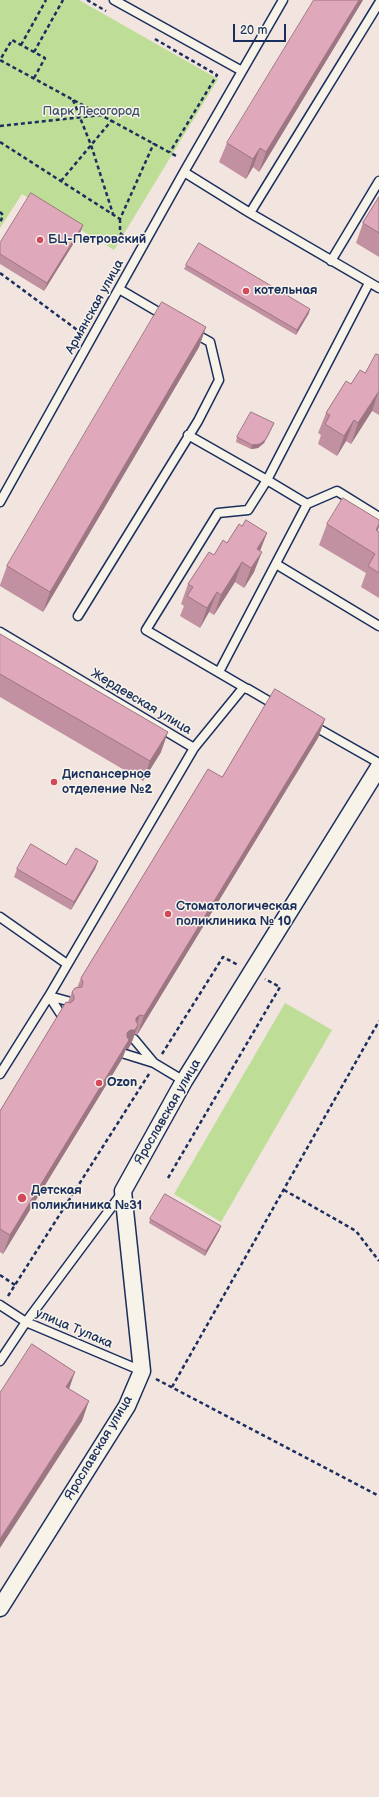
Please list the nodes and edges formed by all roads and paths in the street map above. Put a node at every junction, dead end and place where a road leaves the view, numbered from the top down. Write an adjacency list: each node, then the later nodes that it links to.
1 (46, 0): 6 (path)
2 (63, 0): 7 (path)
3 (114, 0): 8 (lane)
4 (283, 0): 8 (lane, Армянская улица)
5 (379, 3): 23 (lane)
6 (20, 44): 7 (path); 10 (path)
7 (34, 52): 10 (path)
8 (242, 71): 19 (lane, Армянская улица)
9 (217, 75): 17 (path)
10 (34, 78): 11 (path)
11 (72, 99): 12 (path); 13 (path)
12 (102, 115): 13 (path); 14 (path)
13 (80, 117): 15 (path); 18 (path)
14 (112, 120): 17 (path); 18 (path)
15 (0, 126)
16 (0, 142): 20 (path)
17 (154, 143): 25 (path)
18 (91, 145): 20 (path); 24 (path)
19 (184, 172): 23 (lane); 27 (lane, Армянская улица)
20 (61, 181): 24 (path)
21 (379, 181): 28 (lane)
22 (0, 212): 26 (path)
23 (250, 213): 28 (lane)
24 (114, 214): 25 (path)
25 (120, 218): 27 (path)
26 (0, 223)
27 (140, 251): 32 (lane, Армянская улица)
28 (331, 260): 30 (lane)
29 (0, 273): 35 (path)
30 (370, 283): 31 (lane); 37 (lane)
31 (379, 288)
32 (119, 289): 33 (lane); 35 (lane, Армянская улица)
33 (171, 320)
34 (184, 327): 36 (lane)
35 (91, 339): 38 (lane, Армянская улица)
36 (188, 435): 37 (lane); 42 (lane)
37 (267, 480): 39 (lane); 45 (lane)
38 (0, 502)
39 (307, 504): 40 (lane); 41 (lane)
40 (379, 517)
41 (276, 564): 43 (lane); 45 (lane)
42 (78, 616)
43 (379, 626)
44 (0, 632): 49 (lane, Жердевская улица)
45 (219, 672): 46 (lane)
46 (248, 689): 47 (lane); 49 (lane, Жердевская улица)
47 (282, 709)
48 (303, 720): 50 (lane)
49 (194, 748): 54 (lane)
50 (379, 763)
51 (379, 766): 64 (street, Ярославская улица)
52 (0, 917): 54 (lane)
53 (223, 957): 62 (path)
54 (67, 964): 56 (lane)
55 (280, 987): 65 (path)
56 (49, 996): 57 (lane); 58 (lane); 63 (lane)
57 (71, 1002)
58 (62, 1016)
59 (379, 1022): 66 (path)
60 (134, 1039): 62 (lane)
61 (125, 1054): 62 (lane)
62 (155, 1063): 64 (lane); 70 (path)
63 (0, 1074)
64 (184, 1081): 67 (street, Ярославская улица)
65 (168, 1178)
66 (284, 1190): 68 (path); 75 (path)
67 (123, 1191): 72 (lane); 74 (street, Ярославская улица)
68 (379, 1261)
69 (0, 1275): 70 (path)
70 (15, 1285): 71 (path)
71 (1, 1306): 72 (lane, улица Тулака)
72 (26, 1322): 73 (lane); 74 (lane, улица Тулака)
73 (0, 1362)
74 (142, 1371): 75 (path); 77 (street, Ярославская улица)
75 (172, 1387): 76 (path)
76 (379, 1496)
77 (0, 1608)

